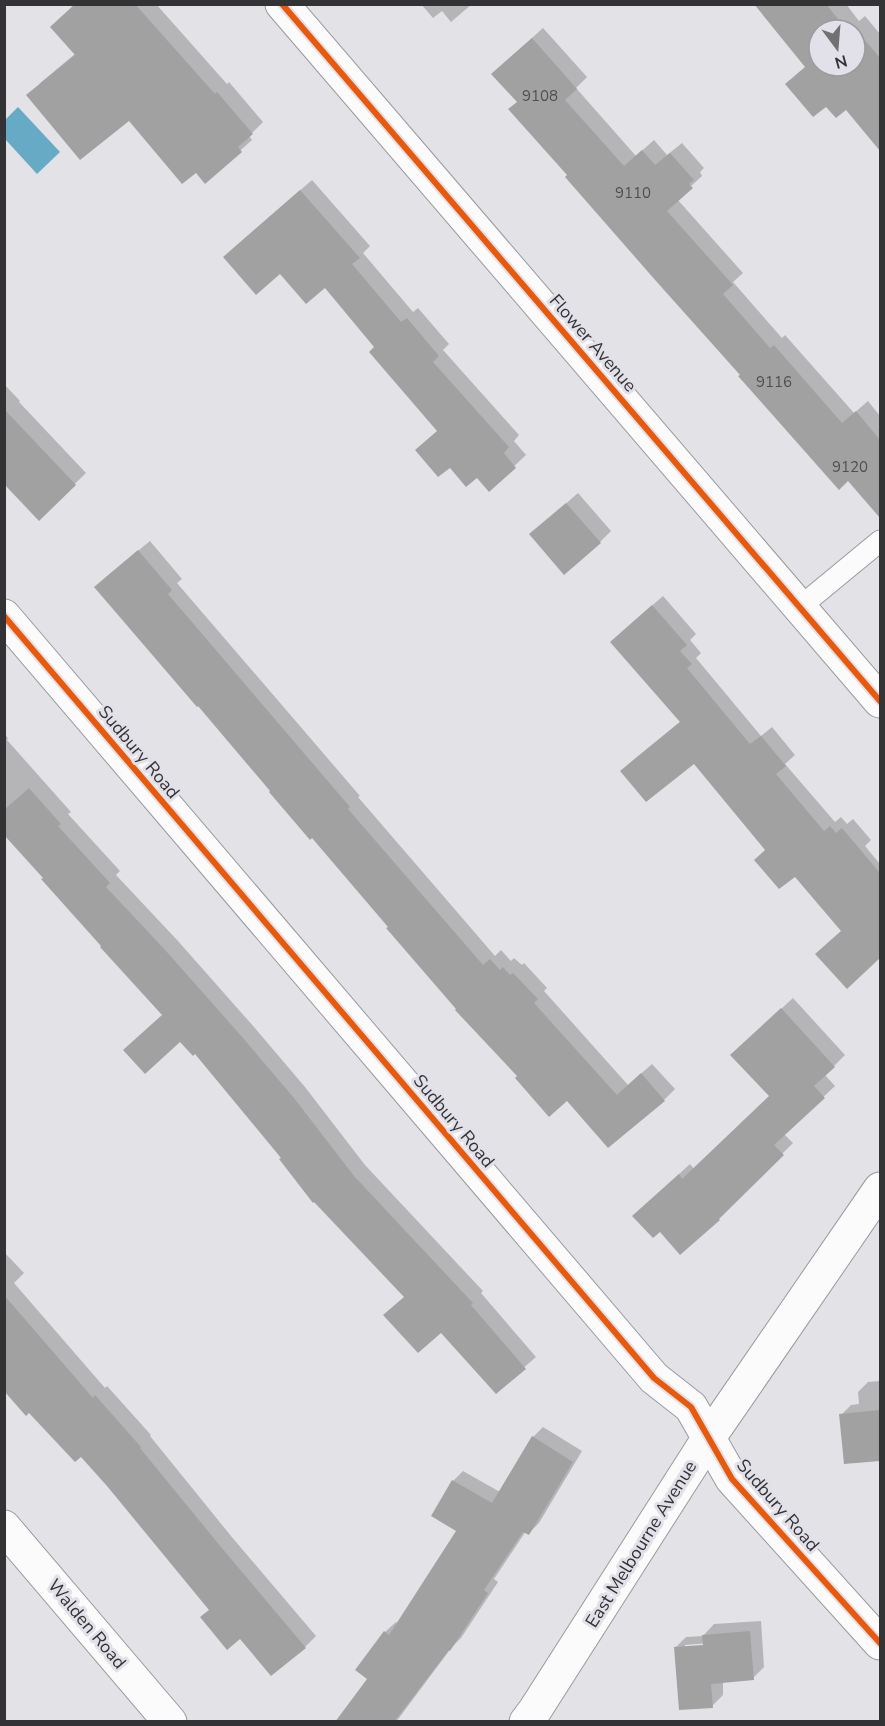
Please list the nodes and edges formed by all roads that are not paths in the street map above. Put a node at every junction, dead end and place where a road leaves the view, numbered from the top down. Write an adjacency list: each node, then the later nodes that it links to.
1 (282, 4): 3 (street, Flower Avenue)
2 (880, 542): 3 (lane)
3 (800, 607): 5 (street, Flower Avenue)
4 (4, 616): 7 (street, Sudbury Road)
5 (880, 701)
6 (880, 1189): 7 (street, East Melbourne Avenue)
7 (708, 1439): 9 (street, Sudbury Road); 11 (street, East Melbourne Avenue)
8 (4, 1527): 10 (street, Walden Road)
9 (880, 1643)
10 (170, 1722)
11 (526, 1722)

